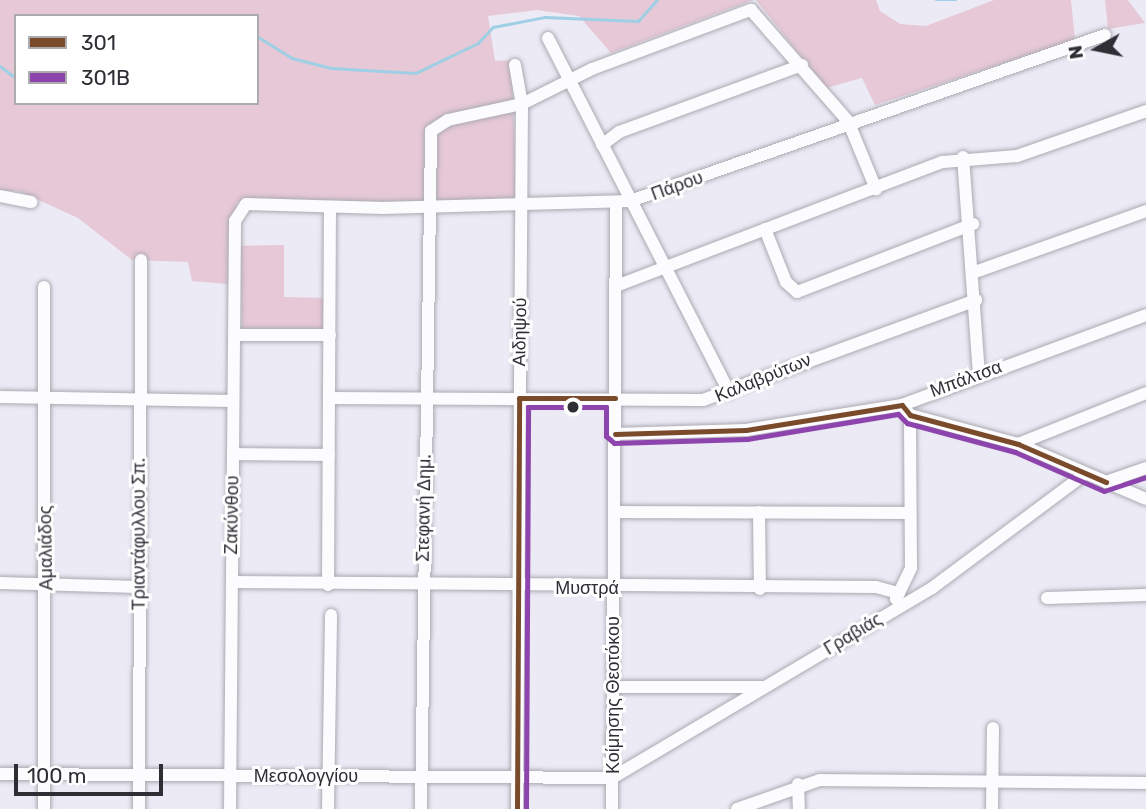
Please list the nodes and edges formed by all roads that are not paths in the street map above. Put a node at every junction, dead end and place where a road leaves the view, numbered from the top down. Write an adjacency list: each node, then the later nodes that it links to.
1 (1105, 35): 8 (street, Πάρου)
2 (548, 38): 5 (street)
3 (515, 65): 6 (street, Αιδηψού)
4 (802, 65): 5 (street); 8 (street); 9 (street)
5 (567, 79): 6 (street); 9 (street)
6 (522, 104): 16 (street, Αιδηψού); 17 (street, Στεφανή Δημ.)
7 (1146, 111): 10 (street)
8 (848, 121): 11 (street); 13 (street, Πάρου)
9 (602, 145): 13 (street)
10 (963, 158): 11 (street); 21 (street)
11 (876, 189): 22 (street)
12 (0, 196): 14 (street)
13 (630, 201): 15 (street, Πάρου); 24 (street)
14 (31, 202)
15 (616, 203): 16 (street, Πάρου); 26 (street, Κοίμησης Θεοτόκου)
16 (522, 204): 17 (street, Πάρου); 39 (street, Αιδηψού)
17 (427, 206): 18 (street, Πάρου); 38 (street, Στεφανή Δημ.)
18 (330, 207): 20 (street, Πάρου); 31 (street)
19 (1146, 211): 25 (street)
20 (235, 221): 30 (street, Ζακύνθου)
21 (972, 224): 22 (street); 25 (street)
22 (765, 229): 24 (street)
23 (141, 260): 41 (street, Τριαντάφυλλου Σπ.)
24 (664, 267): 26 (street); 33 (street)
25 (975, 272): 28 (street)
26 (615, 286): 40 (street, Κοίμησης Θεοτόκου)
27 (44, 287): 36 (street, Αμαλιάδος)
28 (976, 300): 32 (street); 33 (street, Καλαβρύτων)
29 (1146, 315): 32 (street, Μπάλτσα)
30 (234, 335): 31 (street); 42 (street, Ζακύνθου)
31 (330, 335): 37 (street)
32 (979, 374): 43 (street, Μπάλτσα)
33 (729, 391): 40 (street, Καλαβρύτων)
34 (1146, 393): 45 (street)
35 (0, 397): 36 (street)
36 (44, 398): 41 (street); 57 (street, Αμαλιάδος)
37 (330, 398): 38 (street, Καλαβρύτων); 47 (street)
38 (425, 398): 39 (street, Καλαβρύτων); 59 (street, Στεφανή Δημ.)
39 (519, 398): 40 (street, Καλαβρύτων); 61 (street, Αιδηψού)
40 (615, 398): 44 (street, Κοίμησης Θεοτόκου)
41 (140, 401): 42 (street); 60 (street, Τριαντάφυλλου Σπ.)
42 (233, 401): 46 (street, Ζακύνθου)
43 (906, 410): 44 (street, Μπάλτσα); 45 (street); 54 (street)
44 (615, 434): 52 (street, Κοίμησης Θεοτόκου)
45 (1018, 444): 49 (street)
46 (233, 454): 47 (street); 55 (street, Ζακύνθου)
47 (329, 455): 58 (street)
48 (1146, 468): 50 (street)
49 (1085, 474): 50 (street); 67 (street, Γραβιάς)
50 (1106, 482): 51 (street)
51 (1146, 499)
52 (614, 512): 53 (street); 62 (street, Κοίμησης Θεοτόκου)
53 (760, 512): 54 (street); 63 (street)
54 (909, 513): 64 (street)
55 (232, 582): 58 (street, Μυστρά); 75 (street, Ζακύνθου)
56 (0, 583): 57 (street)
57 (46, 584): 60 (street); 73 (street, Αμαλιάδος)
58 (328, 585): 59 (street, Μυστρά)
59 (423, 586): 61 (street, Μυστρά); 77 (street, Στεφανή Δημ.)
60 (138, 587): 74 (street, Τριαντάφυλλου Σπ.)
61 (520, 588): 62 (street, Μυστρά); 78 (street, Αιδηψού)
62 (614, 588): 63 (street, Μυστρά); 69 (street, Κοίμησης Θεοτόκου)
63 (760, 589): 64 (street, Μυστρά)
64 (899, 593): 67 (street)
65 (1146, 595): 66 (street)
66 (1047, 598)
67 (895, 609): 70 (street, Γραβιάς)
68 (331, 615): 76 (street)
69 (613, 687): 70 (street); 79 (street, Κοίμησης Θεοτόκου)
70 (764, 687): 79 (street, Γραβιάς)
71 (993, 728): 80 (street)
72 (0, 774): 73 (street, Μεσολογγίου)
73 (45, 774): 74 (street, Μεσολογγίου); 84 (street, Αμαλιάδος)
74 (140, 775): 75 (street, Μεσολογγίου); 85 (street, Τριαντάφυλλου Σπ.)
75 (230, 775): 76 (street, Μεσολογγίου); 86 (street, Ζακύνθου)
76 (328, 776): 77 (street, Μεσολογγίου); 87 (street)
77 (422, 777): 78 (street, Μεσολογγίου); 88 (street, Στεφανή Δημ.)
78 (517, 778): 79 (street, Μεσολογγίου); 89 (street, Αιδηψού)
79 (612, 778): 90 (street, Κοίμησης Θεοτόκου)
80 (992, 783): 81 (street); 82 (street); 92 (street)
81 (1146, 783)
82 (798, 784): 83 (street); 91 (street)
83 (742, 807)
84 (44, 809)
85 (139, 809)
86 (230, 809)
87 (328, 809)
88 (421, 809)
89 (517, 809)
90 (612, 809)
91 (799, 809)
92 (992, 809)

